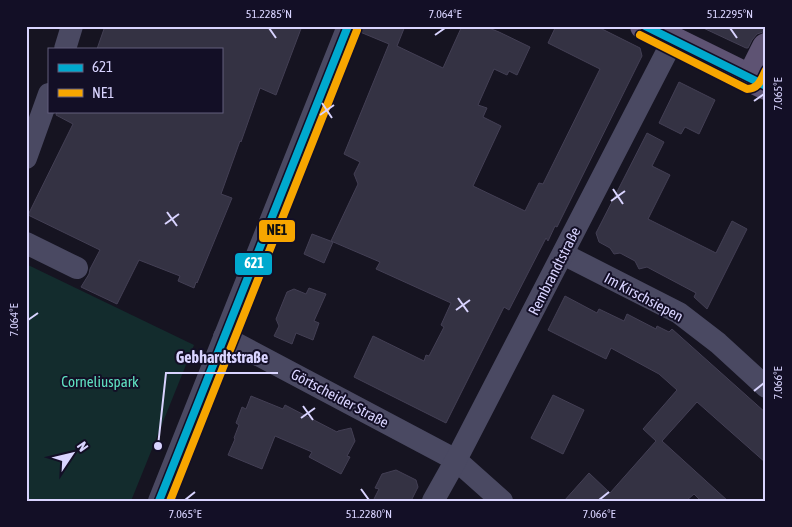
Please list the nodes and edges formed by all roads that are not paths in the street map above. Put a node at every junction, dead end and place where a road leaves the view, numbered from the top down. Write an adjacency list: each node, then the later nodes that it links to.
1 (72, 26): 6 (street)
2 (348, 26): 13 (street)
3 (644, 26): 4 (main road)
4 (673, 40): 7 (main road); 11 (street, Rembrandtstraße)
5 (766, 47): 7 (main road)
6 (64, 48)
7 (758, 83)
8 (48, 97): 9 (street)
9 (26, 158)
10 (26, 244): 12 (street)
11 (563, 254): 14 (street, Im Kirschsiepen); 15 (street, Rembrandtstraße)
12 (77, 268)
13 (224, 337): 15 (street, Görtscheider Straße); 16 (street)
14 (766, 387)
15 (456, 460): 17 (street, Rembrandtstraße); 18 (street, Görtscheider Straße)
16 (159, 501)
17 (433, 501)
18 (502, 501)

